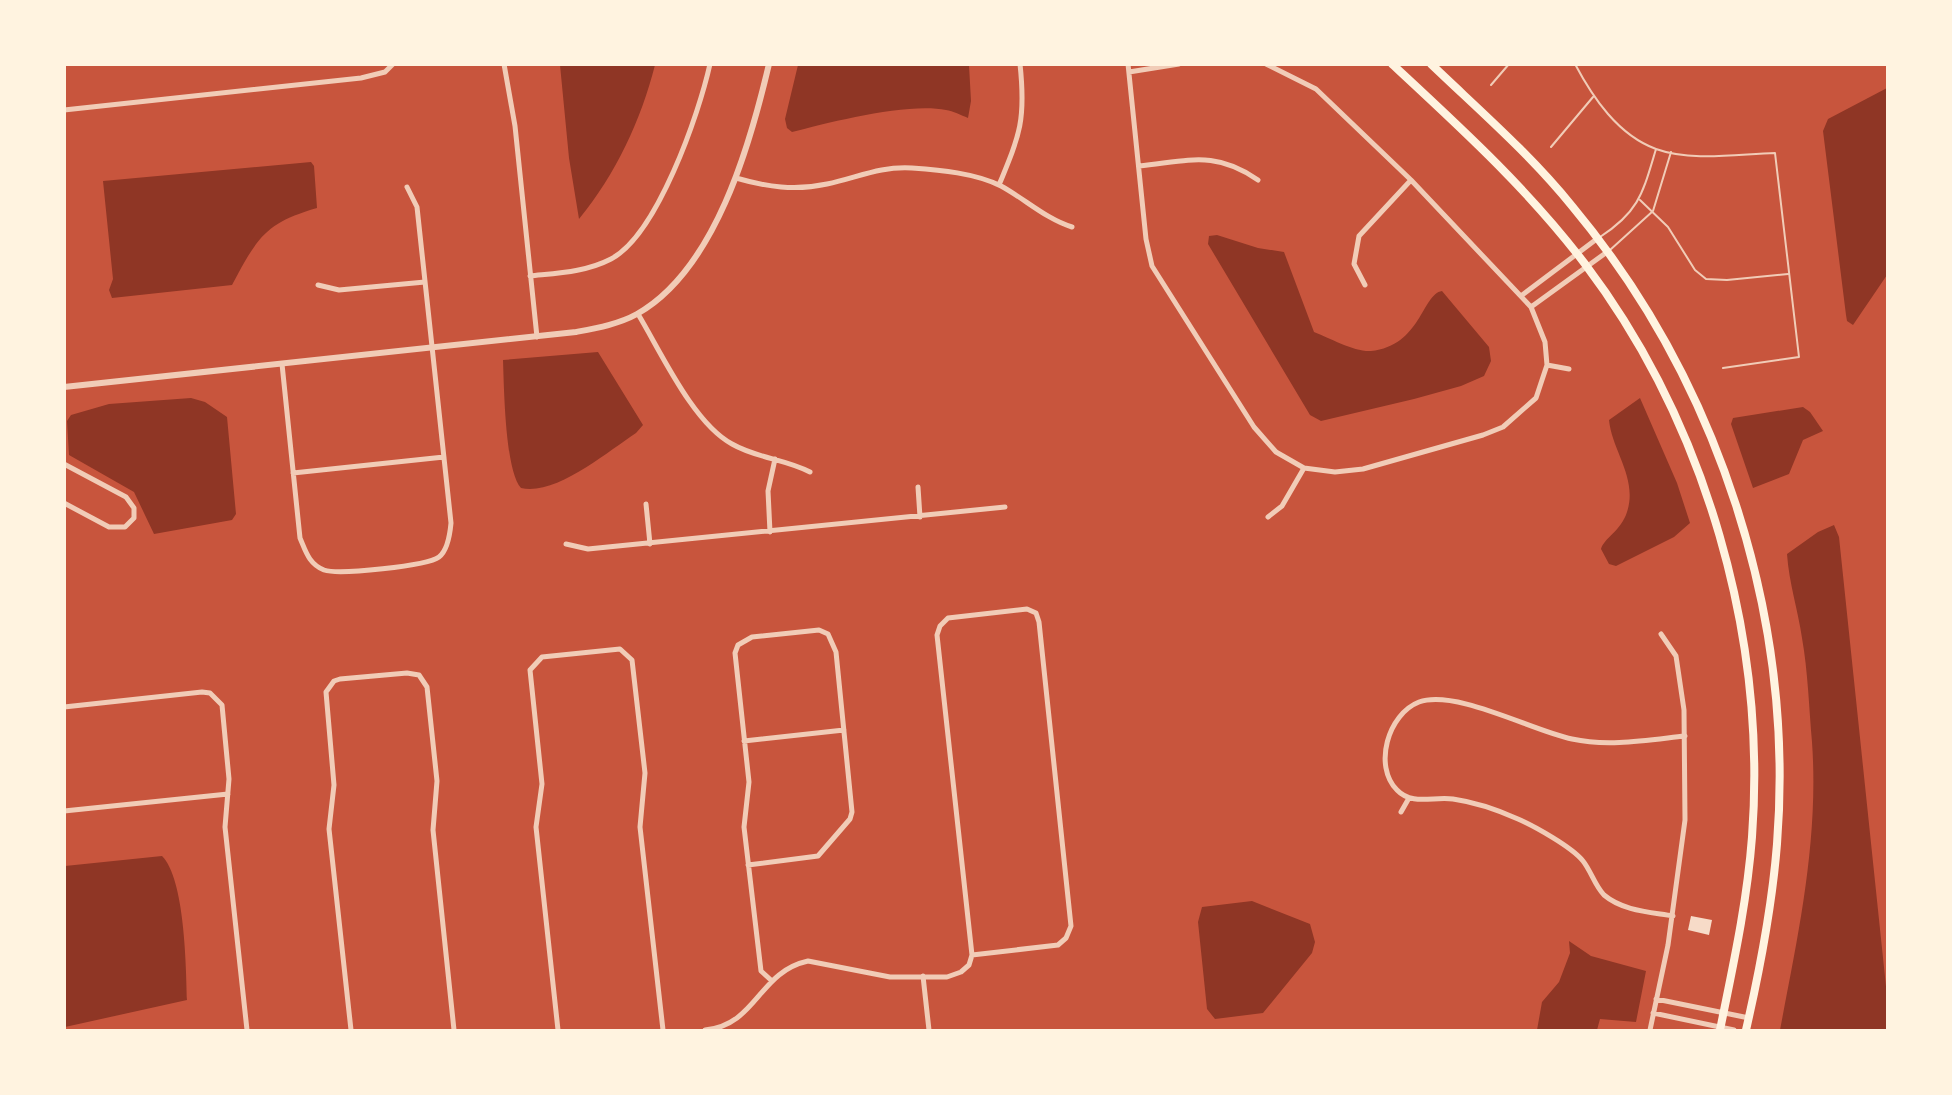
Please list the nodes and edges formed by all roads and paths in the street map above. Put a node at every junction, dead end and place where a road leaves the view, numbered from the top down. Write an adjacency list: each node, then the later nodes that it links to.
1 (393, 64): 16 (street)
2 (504, 64): 34 (street)
3 (711, 64): 34 (street)
4 (769, 64): 21 (street)
5 (1020, 64): 24 (street)
6 (1128, 64): 13 (street)
7 (1179, 64): 13 (street)
8 (1266, 64): 23 (street)
9 (1392, 64): 31 (main road)
10 (1431, 64): 29 (main road)
11 (1509, 64): 14 (lane)
12 (1575, 64): 15 (lane)
13 (1129, 72): 20 (street)
14 (1491, 85)
15 (1593, 97): 17 (lane); 18 (lane)
16 (64, 110)
17 (1551, 147)
18 (1656, 149): 19 (lane); 26 (lane)
19 (1671, 152): 27 (lane); 33 (lane)
20 (1139, 166): 22 (street); 51 (street)
21 (736, 178): 24 (street); 40 (street)
22 (1258, 180)
23 (1411, 180): 37 (street); 38 (street)
24 (999, 185): 28 (street)
25 (407, 187): 35 (street)
26 (1640, 200): 27 (lane); 29 (lane)
27 (1653, 211): 30 (lane); 33 (lane)
28 (1072, 227)
29 (1598, 238): 30 (main road); 31 (street)
30 (1607, 252): 32 (street); 80 (main road)
31 (1577, 254): 32 (main road); 38 (street)
32 (1587, 266): 39 (street); 79 (main road)
33 (1789, 274): 45 (lane)
34 (530, 276): 41 (street)
35 (426, 282): 36 (street); 42 (street)
36 (318, 285)
37 (1365, 285)
38 (1521, 296): 39 (street)
39 (1531, 307): 44 (street)
40 (638, 314): 41 (street); 49 (street)
41 (537, 337): 42 (street)
42 (433, 348): 43 (street); 48 (street)
43 (282, 364): 47 (street); 53 (street)
44 (1547, 365): 46 (street); 51 (street)
45 (1723, 368)
46 (1569, 369)
47 (64, 387)
48 (444, 457): 53 (street); 53 (street)
49 (775, 459): 52 (street); 60 (street)
50 (64, 464): 55 (street)
51 (1304, 468): 59 (street)
52 (810, 472)
53 (293, 473)
54 (918, 487): 58 (street)
55 (64, 503)
56 (646, 504): 62 (street)
57 (1005, 507): 58 (street)
58 (920, 517): 60 (street)
59 (1268, 517)
60 (770, 532): 62 (street)
61 (566, 544): 62 (street)
62 (650, 544)
63 (1660, 634): 66 (street)
64 (64, 707): 68 (street)
65 (844, 730): 67 (street); 67 (street); 72 (street)
66 (1685, 736): 69 (street); 73 (street)
67 (744, 741): 72 (street)
68 (228, 794): 70 (street); 82 (street)
69 (1409, 798): 71 (street); 73 (street)
70 (64, 811)
71 (1401, 812)
72 (748, 865): 76 (street)
73 (1673, 916): 77 (street)
74 (972, 955): 74 (street); 75 (street)
75 (923, 976): 76 (street); 88 (street)
76 (772, 981): 87 (street)
77 (1656, 999): 78 (street); 79 (street)
78 (1653, 1013): 81 (street); 89 (street)
79 (1724, 1013): 80 (street); 81 (main road)
80 (1749, 1018): 91 (main road)
81 (1720, 1029): 90 (street)
82 (247, 1030)
83 (351, 1030): 84 (street)
84 (454, 1030)
85 (558, 1030): 86 (street)
86 (663, 1030)
87 (705, 1030)
88 (929, 1030)
89 (1650, 1030)
90 (1734, 1030)
91 (1746, 1030)

